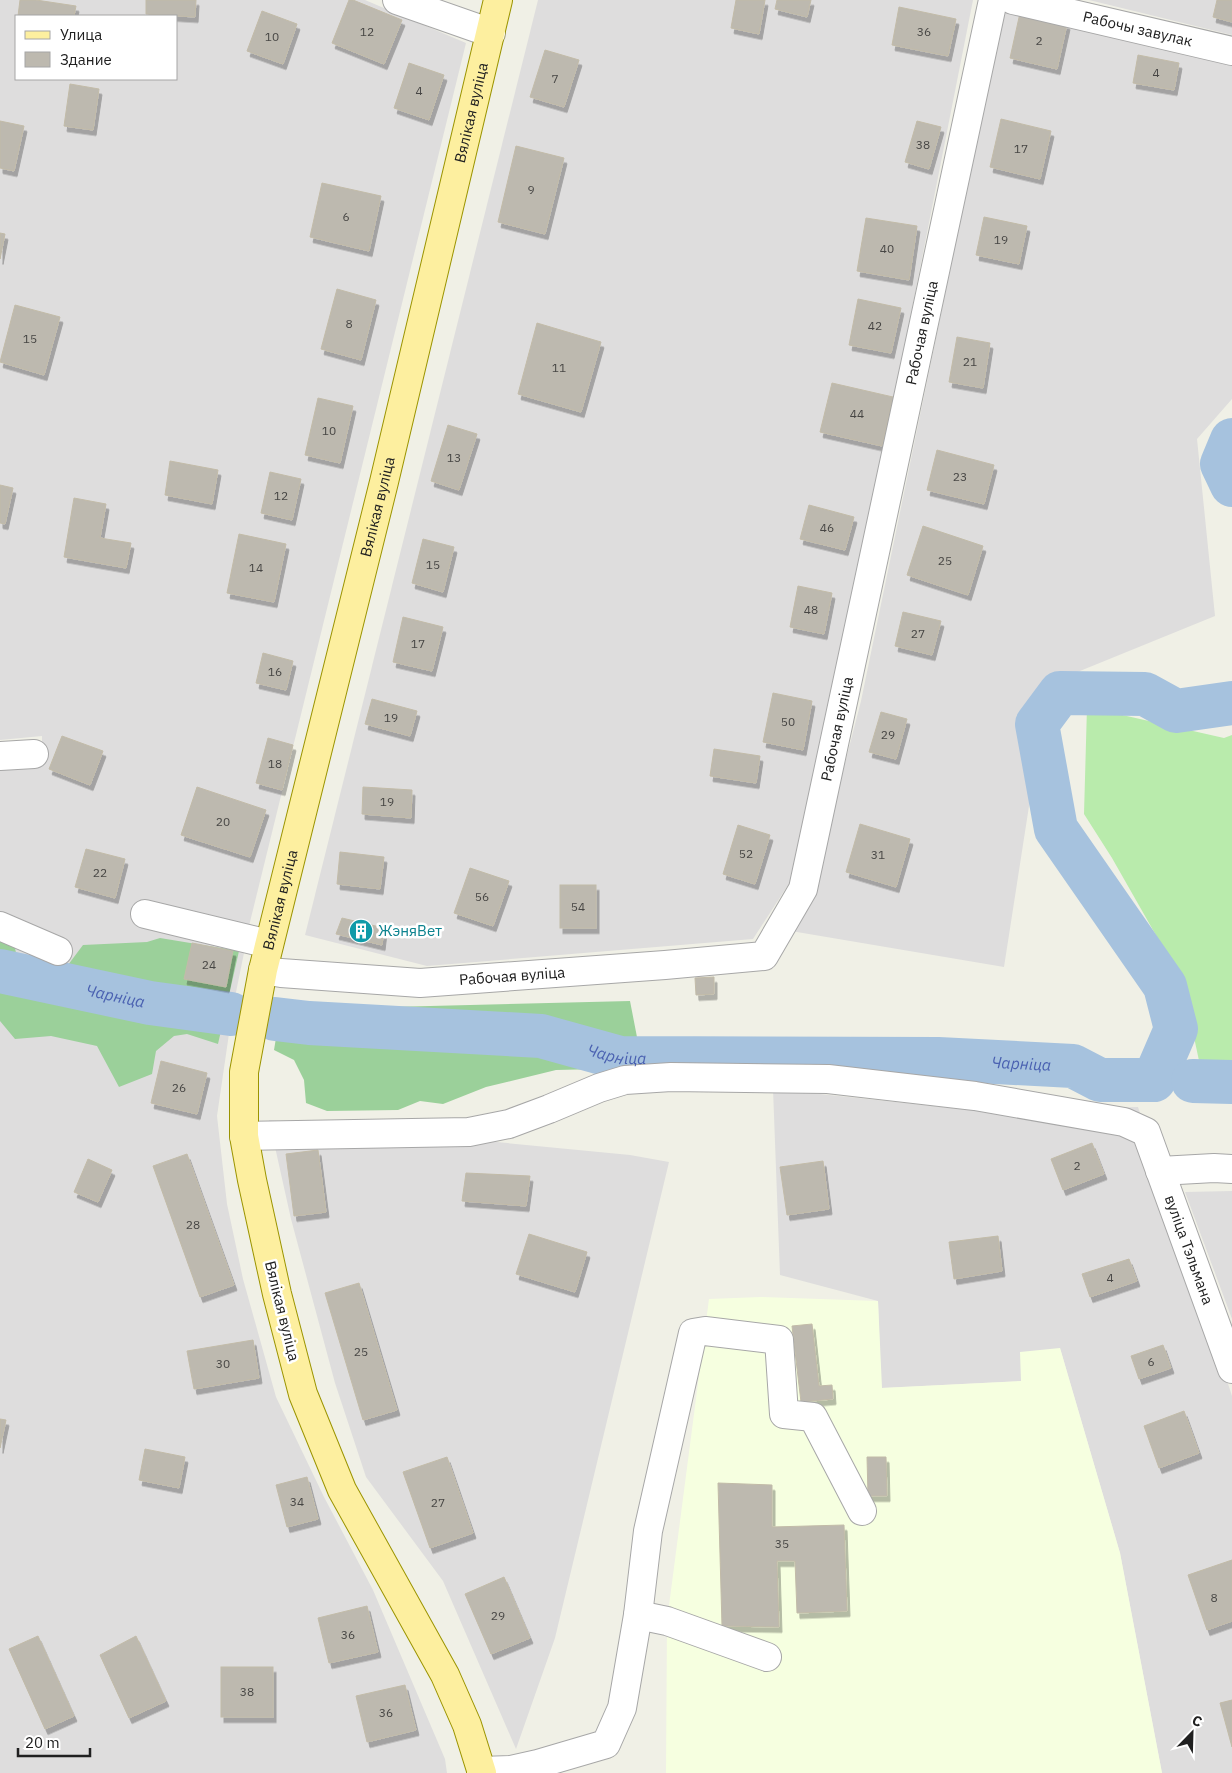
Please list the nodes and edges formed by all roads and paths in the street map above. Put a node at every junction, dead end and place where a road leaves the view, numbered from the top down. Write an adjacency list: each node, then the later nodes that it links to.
1 (397, 0): 5 (street)
2 (498, 0): 5 (main road, Вялікая вуліца)
3 (993, 0): 12 (street, Рабочая вуліца)
4 (1013, 0): 6 (street, Рабочы завулак)
5 (491, 33): 12 (main road, Вялікая вуліца)
6 (1232, 51)
7 (34, 754): 8 (street)
8 (0, 756)
9 (145, 914): 12 (street)
10 (0, 926): 11 (street)
11 (58, 950)
12 (266, 957): 13 (main road, Вялікая вуліца)
13 (244, 1136): 15 (street, вуліца Тэльмана); 20 (main road, Вялікая вуліца)
14 (1232, 1168): 15 (street)
15 (1160, 1171): 16 (street, вуліца Тэльмана)
16 (1232, 1370)
17 (862, 1511): 18 (street)
18 (638, 1615): 19 (street); 20 (street)
19 (767, 1657)
20 (481, 1772)

